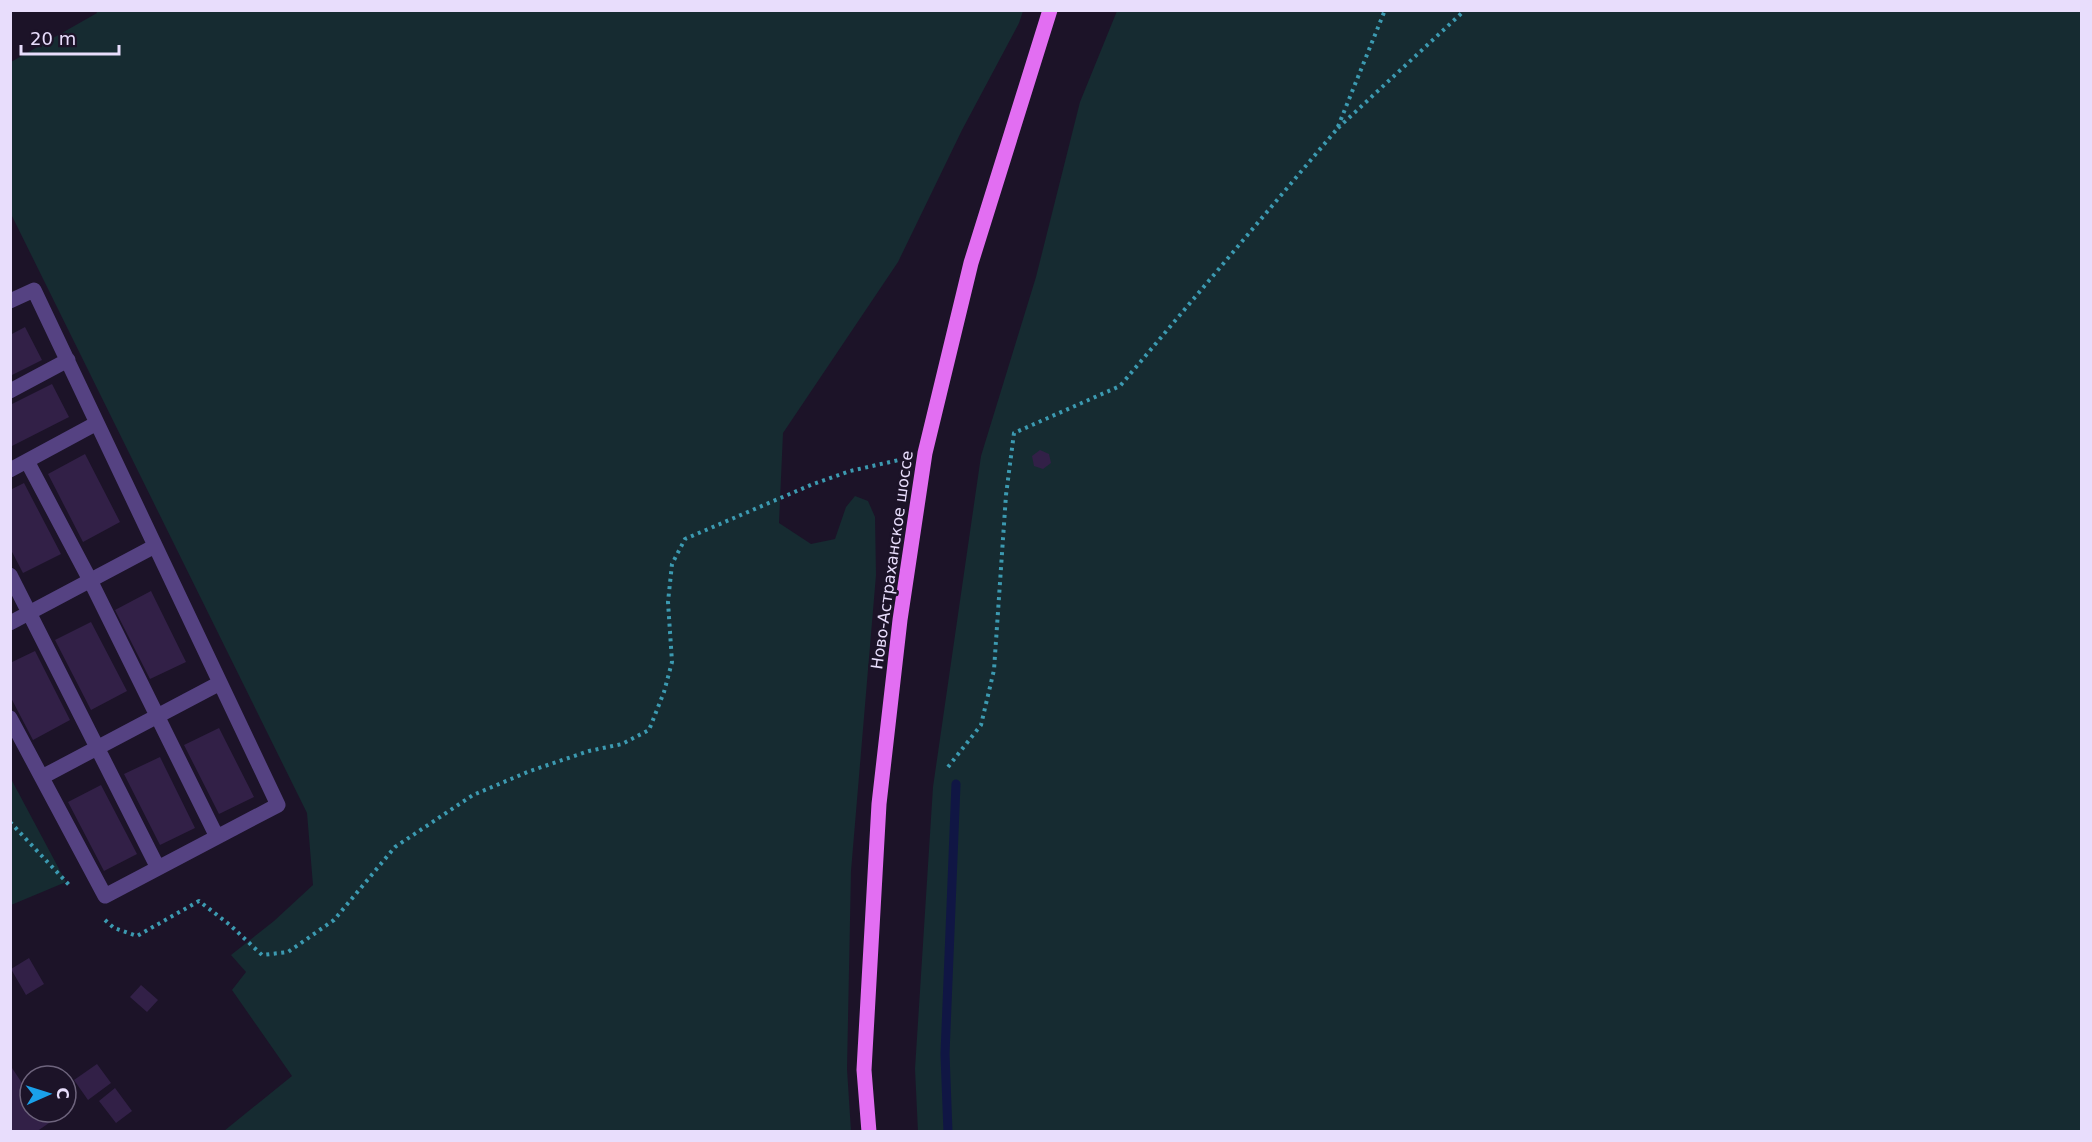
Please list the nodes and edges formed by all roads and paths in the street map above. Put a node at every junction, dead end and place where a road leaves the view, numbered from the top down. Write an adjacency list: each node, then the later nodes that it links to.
1 (1050, 10): 9 (main road, Ново-Астраханское шоссе)
2 (1385, 10): 4 (path)
3 (1465, 10): 4 (path)
4 (1337, 129): 21 (path)
5 (10, 301): 6 (street)
6 (68, 360): 7 (street); 8 (street)
7 (10, 391)
8 (97, 423): 10 (street); 12 (street)
9 (925, 453): 27 (path); 28 (main road, Ново-Астраханское шоссе)
10 (27, 461): 11 (street); 14 (street)
11 (10, 470)
12 (155, 546): 14 (street); 17 (street)
13 (10, 575): 15 (street)
14 (90, 580): 15 (street); 18 (street)
15 (30, 612): 16 (street); 20 (street)
16 (10, 623)
17 (220, 682): 18 (street); 24 (street)
18 (158, 716): 20 (street); 24 (street)
19 (10, 718): 22 (street)
20 (99, 747): 22 (street); 25 (street)
21 (948, 766)
22 (42, 777): 25 (street)
23 (10, 822): 26 (path)
24 (217, 837): 25 (street)
25 (158, 868)
26 (74, 890)
27 (98, 913)
28 (868, 1131)

